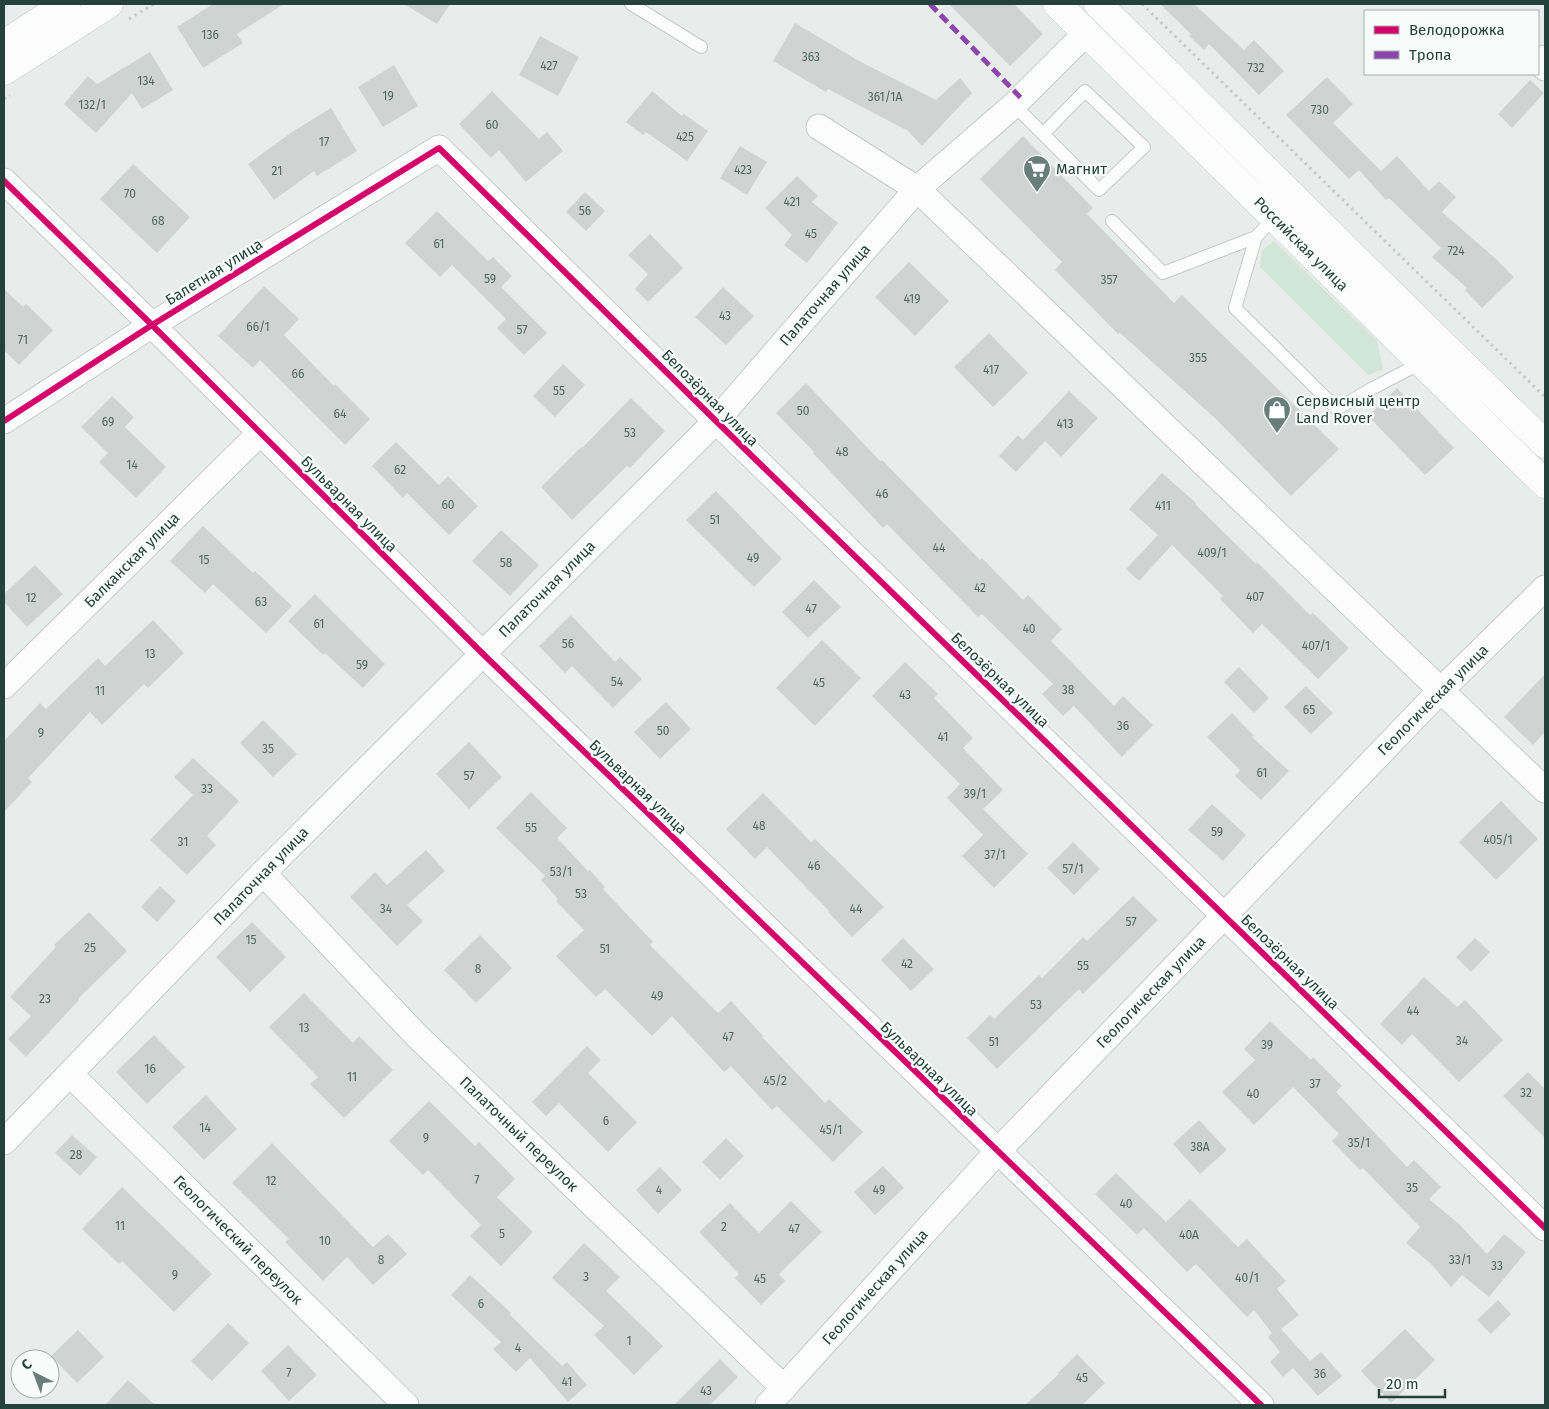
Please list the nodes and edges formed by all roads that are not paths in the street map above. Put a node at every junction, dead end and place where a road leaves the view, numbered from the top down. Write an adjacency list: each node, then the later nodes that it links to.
1 (66, 4): 7 (main road)
2 (109, 4): 9 (main road)
3 (631, 4): 8 (lane)
4 (1056, 4): 6 (main road, Российская улица)
5 (1102, 8): 6 (main road); 23 (main road, Российская улица)
6 (1086, 33): 10 (street, Палаточная улица); 17 (main road, Российская улица)
7 (4, 44)
8 (701, 47)
9 (4, 71)
10 (1014, 105): 12 (lane); 15 (street, Палаточная улица)
11 (819, 128): 15 (street)
12 (1043, 134): 12 (lane)
13 (439, 148): 18 (street, Балетная улица); 21 (street, Белозёрная улица)
14 (4, 181): 18 (street, Бульварная улица)
15 (917, 189): 21 (street, Палаточная улица); 28 (street)
16 (1112, 221): 17 (lane)
17 (1265, 228): 19 (main road, Российская улица); 19 (lane)
18 (152, 325): 20 (street, Балетная улица); 22 (street, Бульварная улица)
19 (1421, 363): 24 (main road, Российская улица)
20 (4, 421)
21 (716, 422): 26 (street, Палаточная улица); 31 (street, Белозёрная улица)
22 (260, 433): 26 (street, Бульварная улица); 27 (street, Балканская улица)
23 (1545, 444)
24 (1545, 484)
25 (1545, 588): 28 (street, Геологическая улица)
26 (482, 653): 30 (street, Палаточная улица); 34 (street, Бульварная улица)
27 (4, 686)
28 (1442, 690): 29 (street); 31 (street, Геологическая улица)
29 (1545, 790)
30 (262, 873): 32 (street, Палаточная улица); 36 (street, Палаточный переулок)
31 (1224, 916): 34 (street, Геологическая улица); 35 (street, Белозёрная улица)
32 (70, 1074): 33 (street, Палаточная улица); 37 (street, Геологический переулок)
33 (4, 1142)
34 (997, 1152): 36 (street, Геологическая улица); 38 (street, Бульварная улица)
35 (1545, 1228)
36 (776, 1397)
37 (406, 1405)
38 (1261, 1405)

